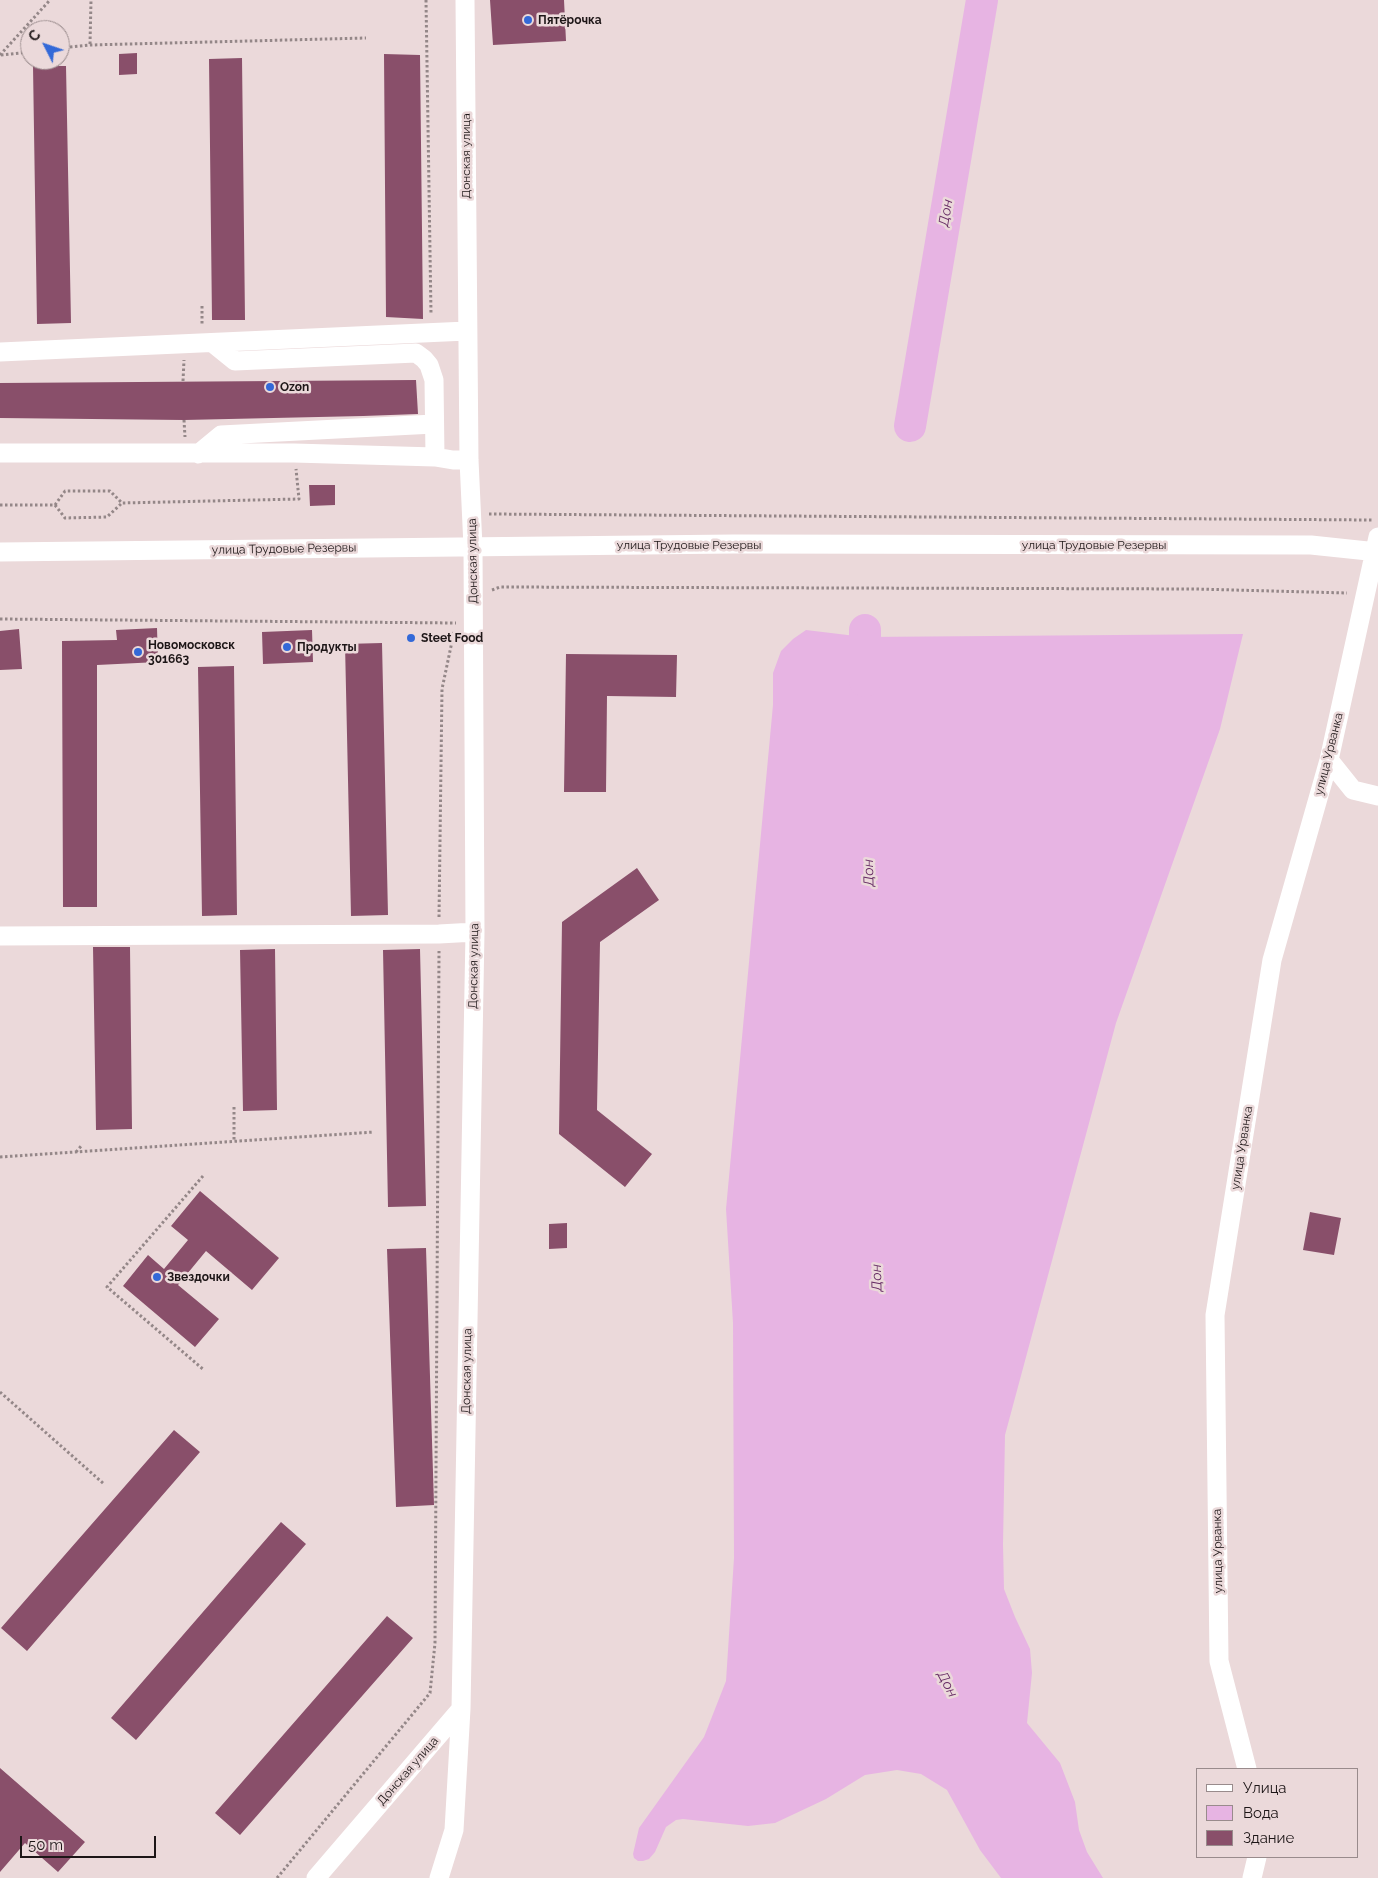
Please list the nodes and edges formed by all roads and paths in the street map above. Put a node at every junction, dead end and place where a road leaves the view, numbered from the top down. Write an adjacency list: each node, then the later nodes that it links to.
1 (50, 0): 9 (path)
2 (91, 0): 6 (path)
3 (426, 0): 13 (path)
4 (465, 0): 12 (street, Донская улица)
5 (366, 38): 6 (path)
6 (90, 45): 7 (path)
7 (70, 47)
8 (20, 53): 9 (path)
9 (0, 55)
10 (202, 306): 11 (path)
11 (202, 323)
12 (467, 331): 13 (street); 21 (street, Донская улица)
13 (432, 333): 14 (street)
14 (214, 344): 15 (street); 16 (street)
15 (0, 352)
16 (434, 424): 19 (street); 20 (street)
17 (0, 453): 19 (street)
18 (294, 453): 19 (street); 20 (street); 22 (path)
19 (198, 454)
20 (435, 457): 21 (street)
21 (469, 460): 25 (street, Донская улица)
22 (122, 503): 24 (path); 24 (path)
23 (0, 504): 24 (path)
24 (55, 505)
25 (472, 514): 26 (path); 27 (street, Донская улица)
26 (1378, 520)
27 (473, 547): 28 (street, улица Трудовые Резервы); 29 (street, улица Трудовые Резервы); 34 (street, Донская улица)
28 (1377, 547): 31 (street, улица Урванка)
29 (0, 552)
30 (489, 591): 31 (path)
31 (1366, 593): 35 (street, улица Урванка)
32 (456, 614): 34 (path)
33 (0, 619): 34 (path)
34 (465, 623): 37 (street, Донская улица); 38 (path)
35 (1329, 760): 36 (street); 51 (street, улица Урванка)
36 (1378, 796)
37 (475, 932): 38 (street); 50 (street, Донская улица)
38 (439, 934): 39 (street); 53 (path)
39 (0, 936)
40 (234, 1107): 42 (path)
41 (374, 1132): 42 (path)
42 (234, 1142): 44 (path)
43 (82, 1145): 44 (path)
44 (76, 1152): 45 (path)
45 (0, 1157)
46 (203, 1176): 47 (path)
47 (204, 1370)
48 (0, 1392): 49 (path)
49 (104, 1484)
50 (461, 1709): 54 (street, Донская улица); 55 (street)
51 (1247, 1768)
52 (1257, 1858): 56 (street)
53 (277, 1878)
54 (316, 1878)
55 (439, 1878)
56 (1252, 1878)

